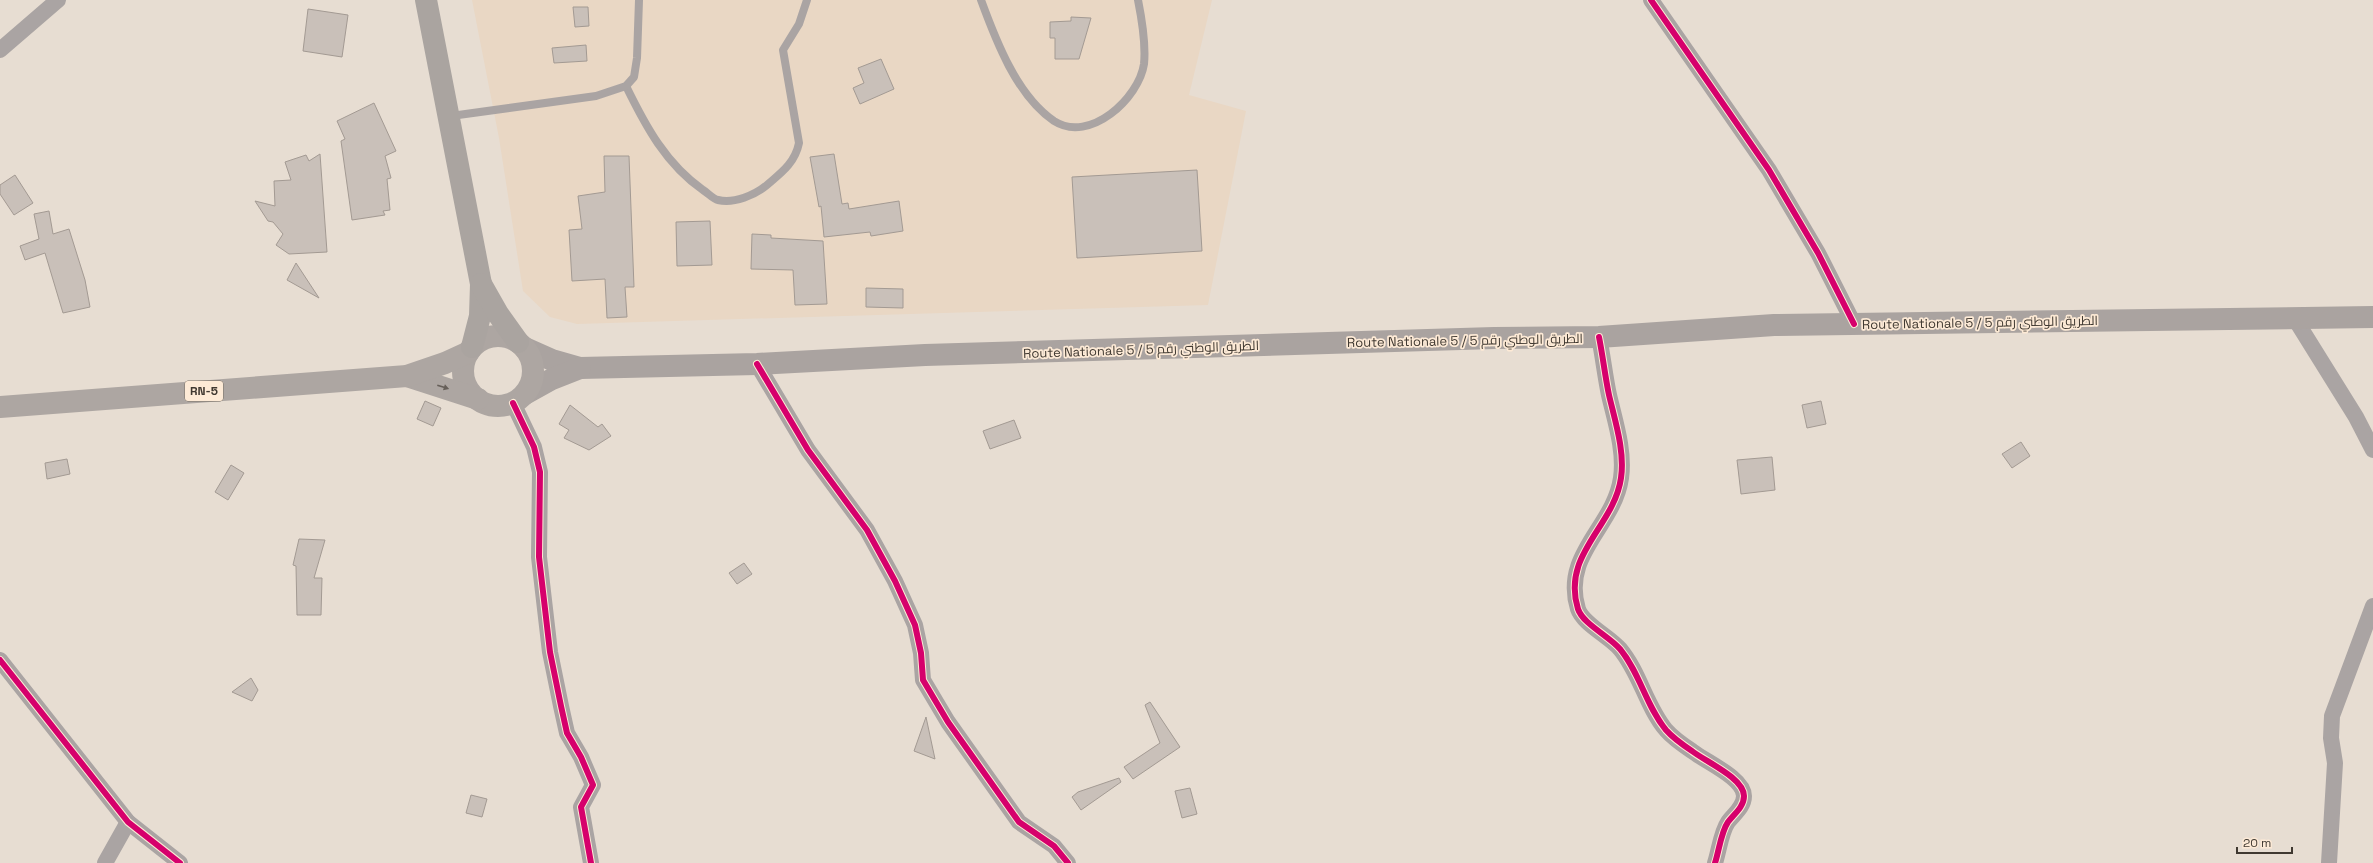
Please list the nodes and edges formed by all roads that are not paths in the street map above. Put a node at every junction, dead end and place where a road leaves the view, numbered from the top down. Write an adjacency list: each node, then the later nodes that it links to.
1 (58, 0): 8 (street)
2 (426, 0): 10 (highway)
3 (639, 0): 9 (lane)
4 (807, 0): 9 (lane)
5 (981, 0): 6 (lane)
6 (1138, 0)
7 (1651, 0): 14 (street)
8 (0, 50)
9 (626, 86): 10 (lane)
10 (451, 116): 11 (highway)
11 (482, 284): 16 (highway); 17 (highway)
12 (2373, 317): 13 (main road, Route Nationale 5 / الطريق الوطني رقم 5)
13 (2295, 318): 14 (main road, Route Nationale 5 / الطريق الوطني رقم 5); 24 (street)
14 (1854, 324): 15 (main road, Route Nationale 5 / الطريق الوطني رقم 5)
15 (1599, 337): 18 (main road, Route Nationale 5 / الطريق الوطني رقم 5); 32 (street)
16 (522, 345): 17 (main road); 19 (main road); 21 (main road)
17 (470, 350): 20 (main road, RN-5); 22 (main road)
18 (757, 364): 19 (main road, Route Nationale 5 / الطريق الوطني رقم 5); 31 (street)
19 (580, 368): 21 (main road)
20 (407, 376): 22 (main road, RN-5, one-way to 22); 23 (main road, RN-5)
21 (519, 398): 22 (main road); 30 (street)
22 (478, 399)
23 (0, 407)
24 (2373, 450)
25 (2373, 606): 33 (street)
26 (0, 660): 27 (street)
27 (128, 822): 28 (street); 29 (street)
28 (105, 863)
29 (180, 863)
30 (591, 863)
31 (1068, 863)
32 (1715, 863)
33 (2329, 863)

